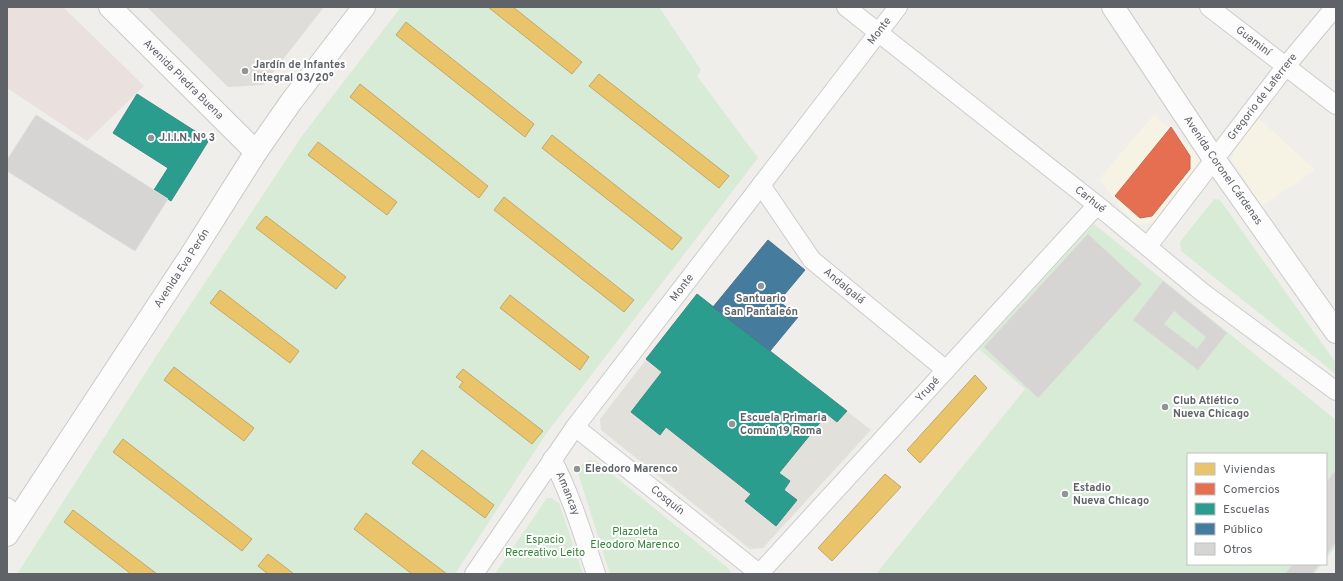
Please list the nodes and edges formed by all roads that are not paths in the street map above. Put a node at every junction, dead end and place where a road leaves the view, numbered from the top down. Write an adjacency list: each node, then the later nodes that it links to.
1 (110, 7): 11 (main road, Avenida Piedra Buena)
2 (364, 7): 11 (main road, Avenida Eva Perón)
3 (846, 7): 8 (street, Carhué)
4 (898, 7): 8 (street, Monte)
5 (1112, 7): 12 (main road, Avenida Coronel Cárdenas)
6 (1209, 7): 9 (street, Guaminí)
7 (1335, 7): 9 (street, Gregorio de Laferrere)
8 (879, 33): 13 (street, Monte); 14 (street, Carhué)
9 (1286, 66): 10 (street, Guaminí); 12 (street, Gregorio de Laferrere)
10 (1336, 105)
11 (256, 152): 21 (main road, Avenida Eva Perón)
12 (1214, 159): 15 (street, Gregorio de Laferrere); 16 (main road, Avenida Coronel Cárdenas)
13 (761, 185): 17 (street, Andalgalá); 19 (street, Monte)
14 (1097, 205): 15 (street, Carhué); 17 (street, Yrupé)
15 (1148, 246): 18 (street, Carhué)
16 (1336, 332)
17 (946, 370): 24 (street, Yrupé)
18 (1336, 390)
19 (575, 427): 20 (street, Monte); 24 (street, Cosquín)
20 (552, 459): 22 (street, Monte); 23 (street, Amancay)
21 (11, 520)
22 (474, 574)
23 (596, 574)
24 (759, 574)

